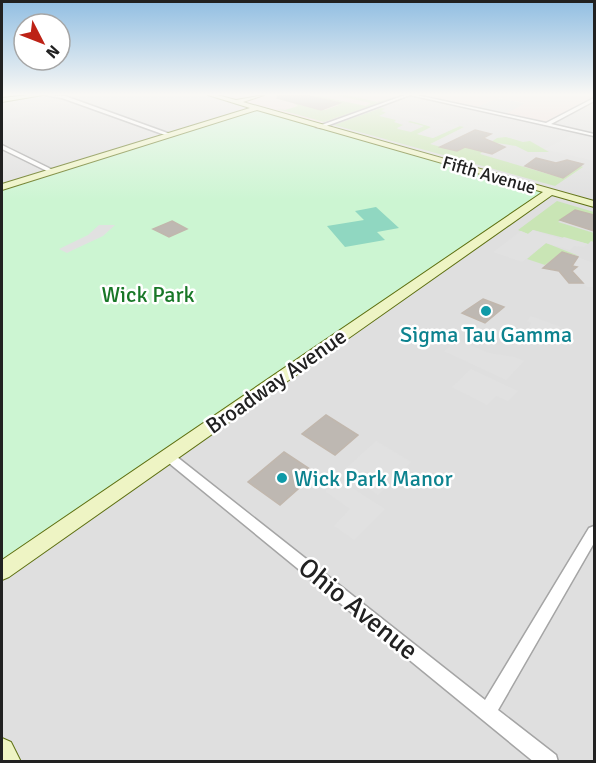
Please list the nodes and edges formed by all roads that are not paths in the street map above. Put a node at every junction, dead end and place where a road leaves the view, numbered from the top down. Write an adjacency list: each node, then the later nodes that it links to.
1 (158, 131): 5 (street)
2 (184, 131): 5 (street)
3 (332, 131): 10 (street, Fifth Avenue)
4 (575, 131): 6 (street)
5 (170, 135): 8 (street)
6 (594, 135)
7 (2, 147): 8 (street)
8 (52, 172): 9 (street)
9 (2, 188)
10 (550, 192): 11 (street, Fifth Avenue); 12 (street, Broadway Avenue)
11 (594, 204)
12 (168, 456): 14 (street, Broadway Avenue); 15 (street, Ohio Avenue)
13 (594, 532): 15 (street)
14 (2, 571)
15 (487, 712): 18 (street, Ohio Avenue)
16 (2, 751): 17 (street)
17 (8, 762)
18 (549, 762)

